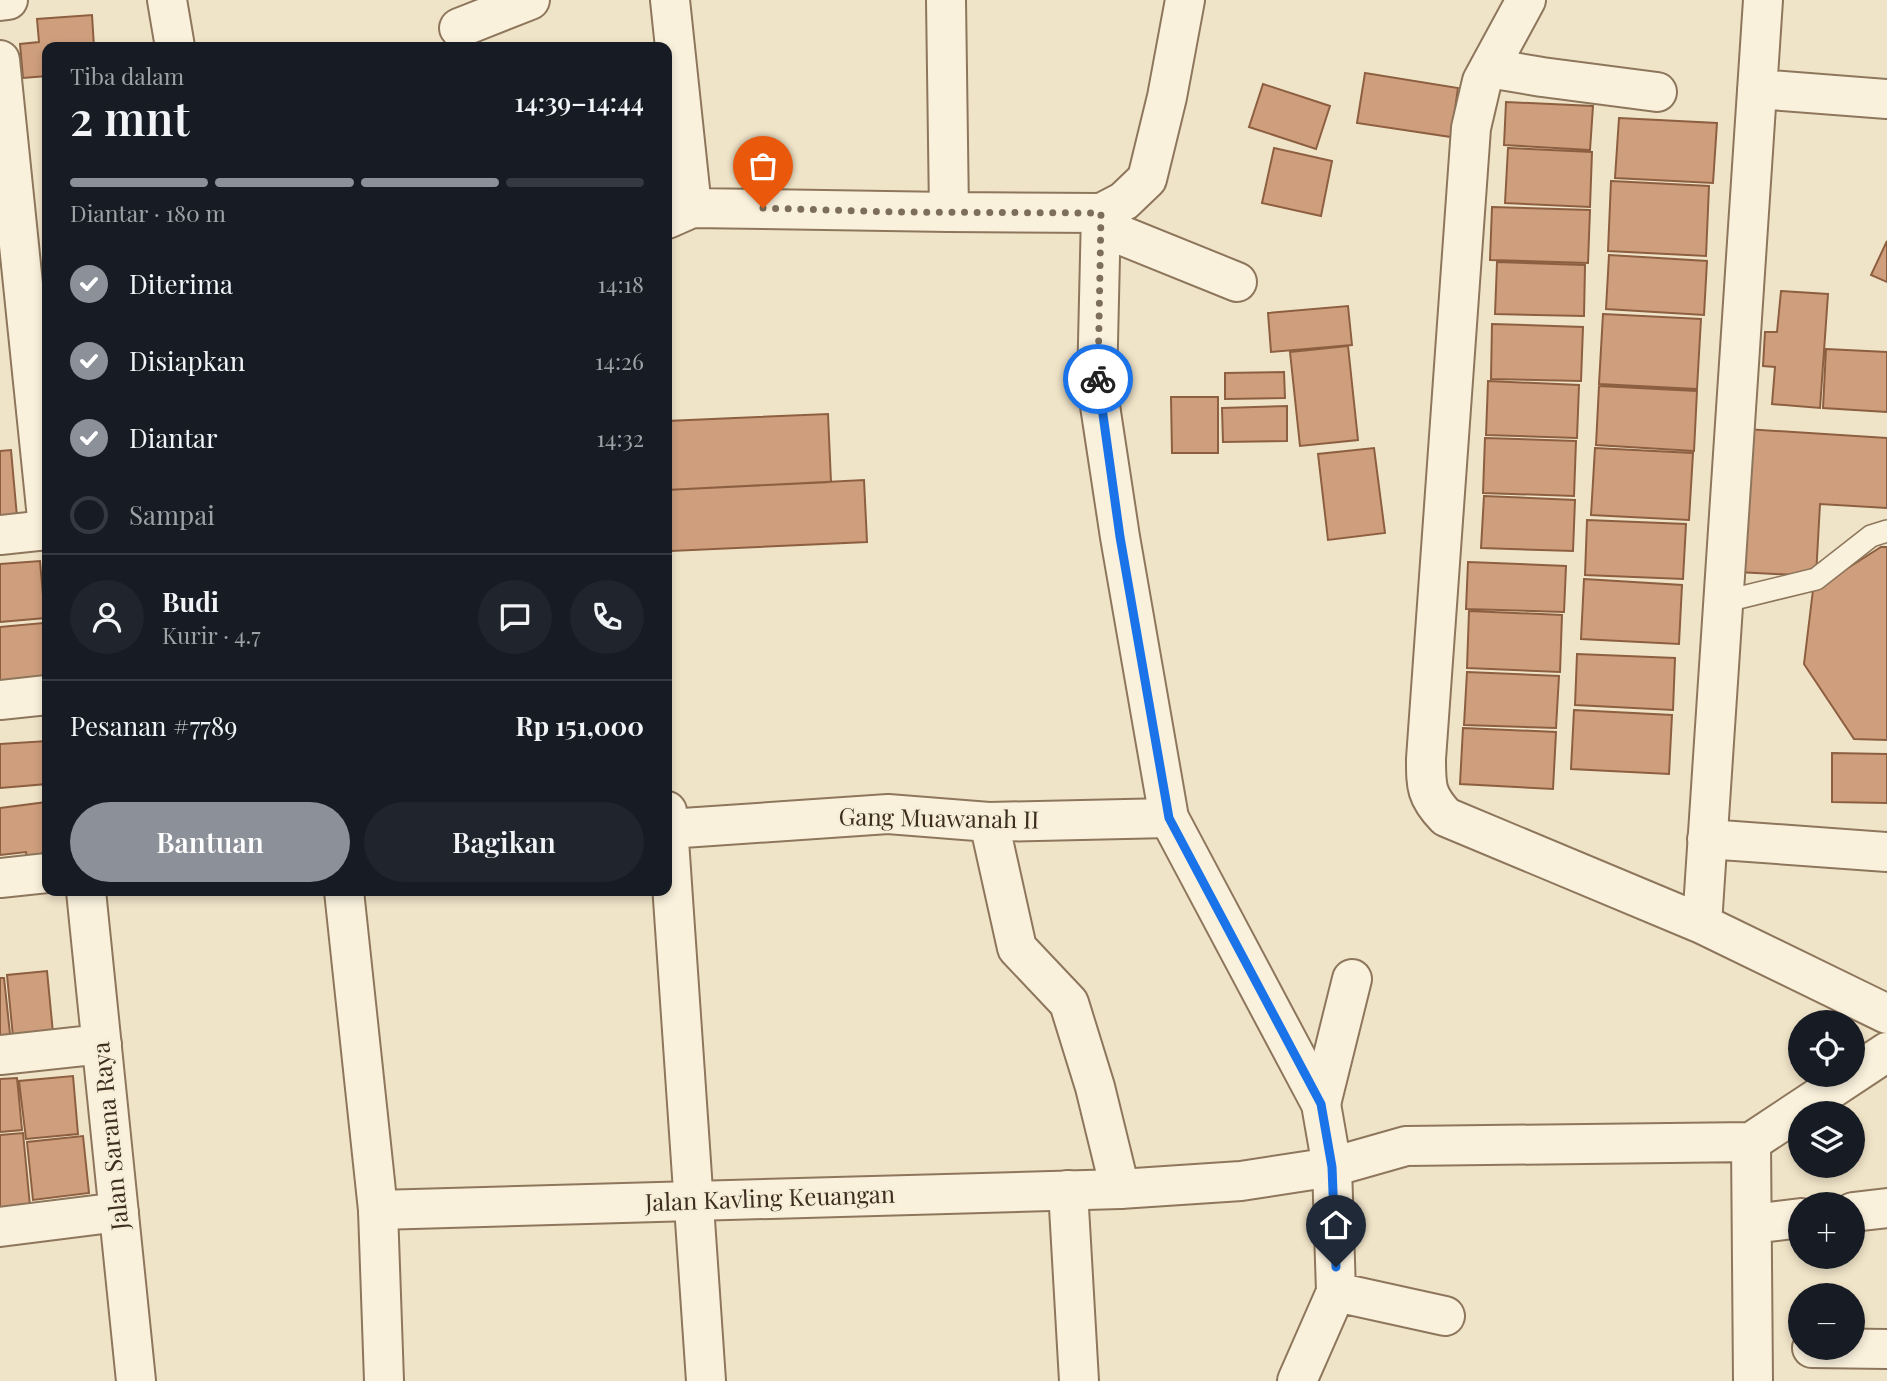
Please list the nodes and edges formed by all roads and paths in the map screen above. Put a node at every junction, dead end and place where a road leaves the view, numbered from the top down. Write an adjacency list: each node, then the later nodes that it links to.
1 (8, 0): 9 (street)
2 (167, 0): 11 (street)
3 (530, 0): 10 (street)
4 (670, 0): 12 (street)
5 (946, 0): 20 (street)
6 (1185, 0): 22 (street)
7 (1526, 0): 15 (street)
8 (1763, 0): 16 (street)
9 (0, 1)
10 (459, 28)
11 (174, 42)
12 (672, 42)
13 (672, 43): 21 (street)
14 (0, 60): 19 (street)
15 (1489, 68): 17 (street); 42 (street)
16 (1757, 89): 18 (street); 29 (street)
17 (1657, 92)
18 (1887, 99)
19 (6, 178): 24 (street)
20 (949, 212): 21 (street); 22 (street)
21 (680, 213)
22 (1101, 220): 23 (street); 32 (street)
23 (1237, 282)
24 (15, 359): 25 (street)
25 (42, 493)
26 (42, 531): 28 (street)
27 (1887, 531): 29 (lane)
28 (0, 535)
29 (1722, 602): 35 (street)
30 (42, 696): 31 (street)
31 (0, 701)
32 (1169, 818): 34 (street, Gang Muawanah II); 48 (street)
33 (672, 820): 34 (street, Gang Muawanah II)
34 (989, 822): 51 (street)
35 (1707, 839): 36 (street); 42 (street)
36 (1887, 852)
37 (42, 874): 38 (street)
38 (0, 878)
39 (672, 891): 53 (street)
40 (87, 896): 45 (street, Jalan Sarana Raya)
41 (345, 896): 55 (street)
42 (1702, 924): 44 (street)
43 (1352, 979): 48 (street)
44 (1887, 1014)
45 (102, 1044): 47 (street); 57 (street, Jalan Sarana Raya)
46 (1887, 1052): 49 (street)
47 (0, 1055)
48 (1321, 1104): 50 (street)
49 (1751, 1142): 50 (street, Jalan Kavling Keuangan); 59 (street)
50 (1332, 1167): 51 (street, Jalan Kavling Keuangan); 61 (street)
51 (1120, 1189): 52 (street, Jalan Kavling Keuangan)
52 (1068, 1190): 53 (street, Jalan Kavling Keuangan); 70 (street)
53 (694, 1201): 55 (street, Jalan Kavling Keuangan); 69 (street)
54 (1887, 1208): 56 (street)
55 (378, 1210): 68 (street)
56 (1865, 1211)
57 (119, 1212): 60 (street); 67 (street, Jalan Sarana Raya)
58 (1788, 1220): 59 (street)
59 (1752, 1224): 66 (street)
60 (0, 1227)
61 (1336, 1292): 62 (street); 71 (street)
62 (1446, 1316)
63 (1865, 1349): 64 (street)
64 (1887, 1349)
65 (1788, 1352): 66 (street)
66 (1753, 1364)
67 (136, 1381)
68 (384, 1381)
69 (706, 1381)
70 (1079, 1381)
71 (1297, 1381)

